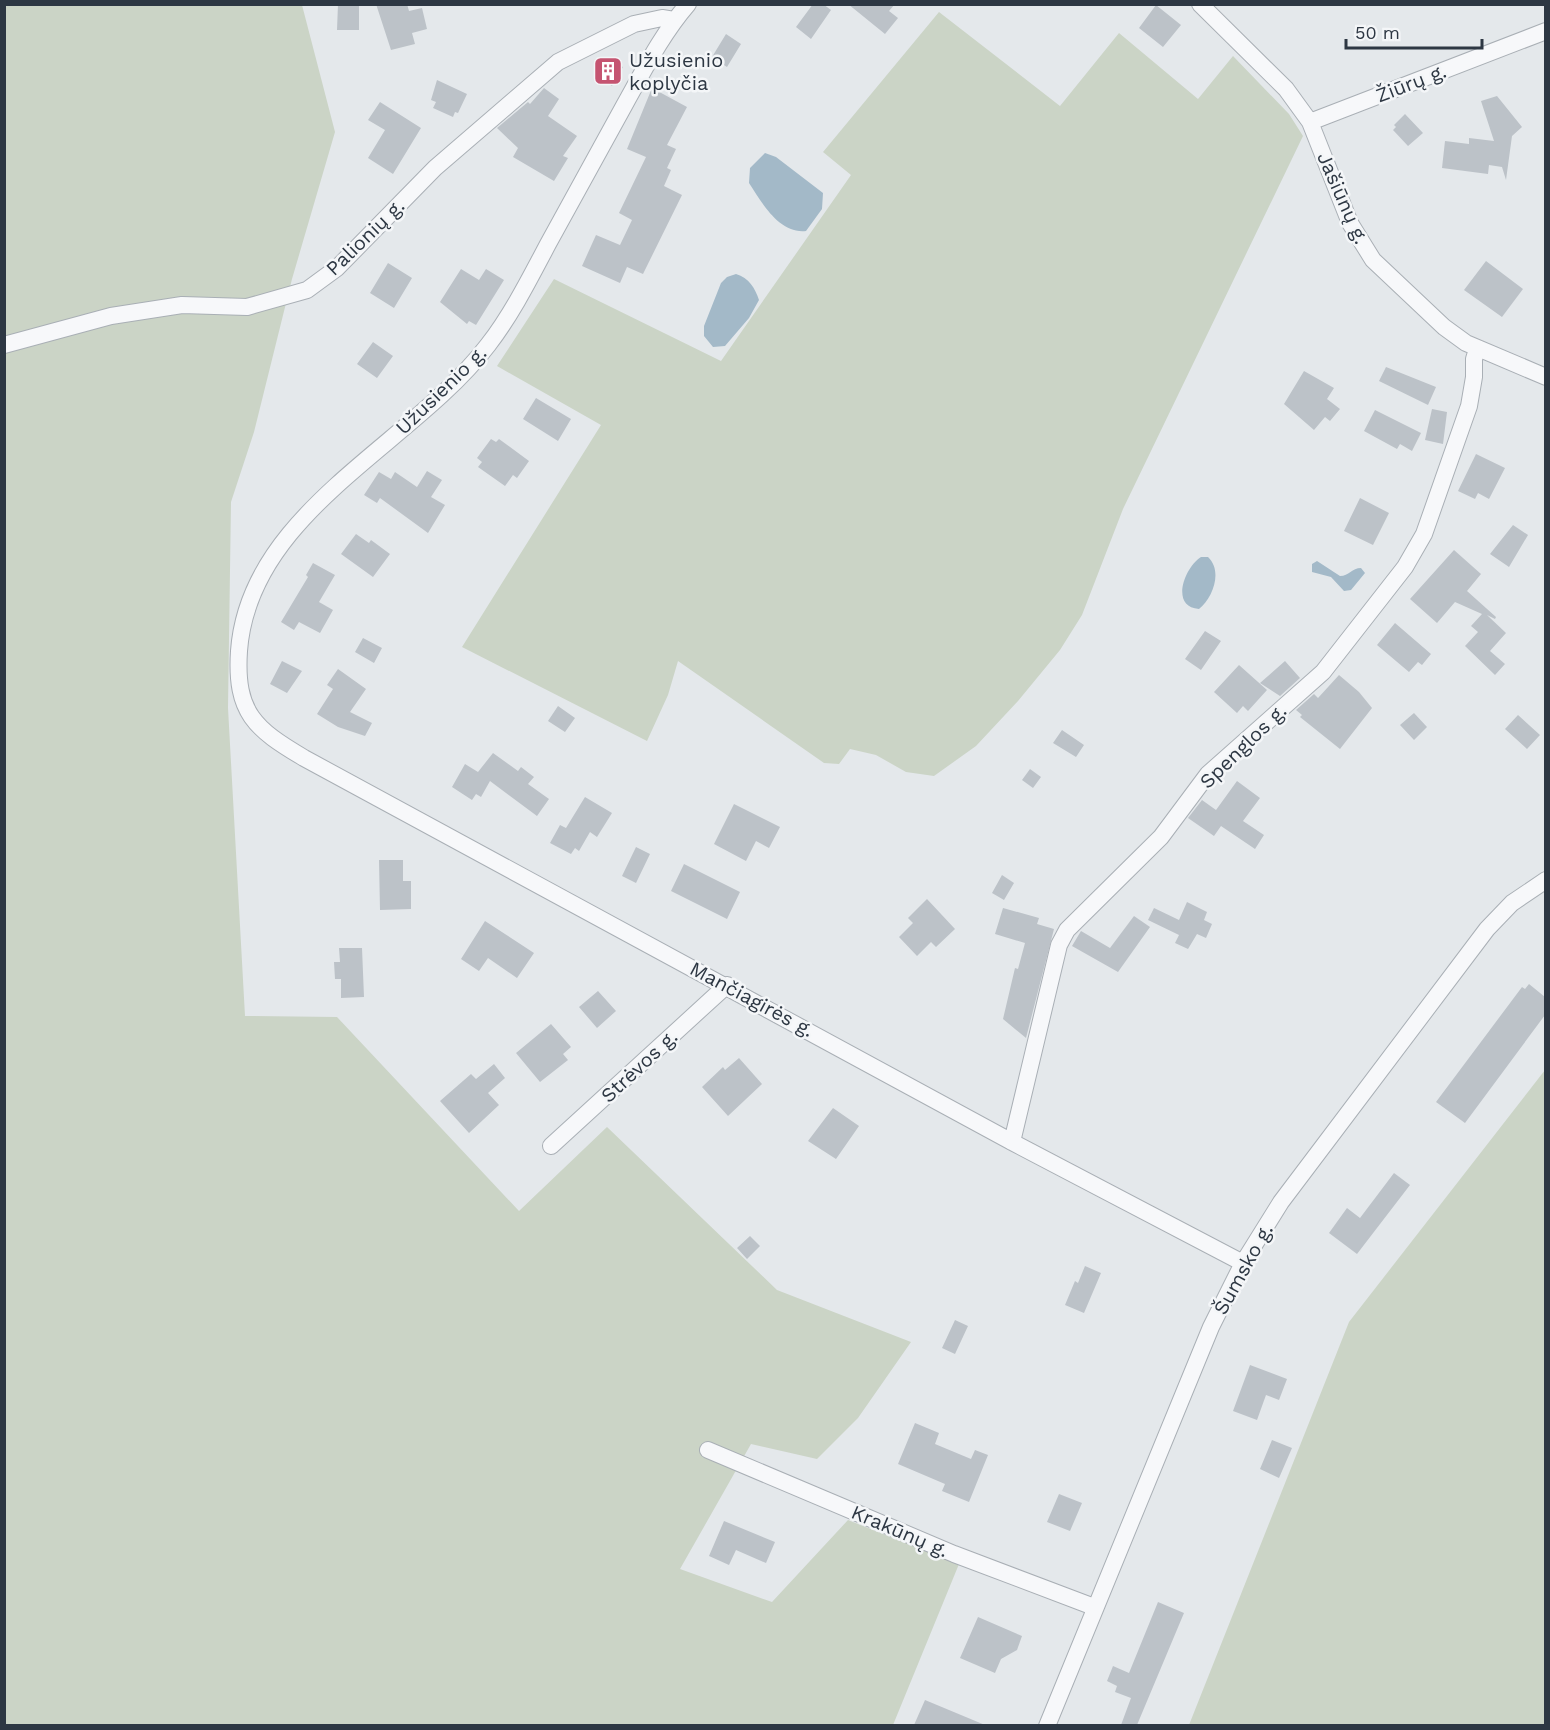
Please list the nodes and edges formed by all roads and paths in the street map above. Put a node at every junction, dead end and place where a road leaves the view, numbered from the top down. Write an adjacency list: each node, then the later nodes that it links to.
1 (688, 4): 3 (street, Užusienio g.)
2 (1200, 4): 5 (street, Jašiūnų g.)
3 (674, 20): 6 (street, Palionių g.); 9 (street, Užusienio g.)
4 (1545, 31): 5 (street, Žiūrų g.)
5 (1310, 122): 7 (street, Jašiūnų g.)
6 (4, 345)
7 (1478, 349): 8 (street, Jašiūnų g.); 12 (street, Spenglos g.)
8 (1545, 377)
9 (262, 731): 11 (street, Mančiagirės g.)
10 (1545, 880): 14 (street, Šumsko g.)
11 (727, 985): 12 (street, Mančiagirės g.); 13 (street, Strėvos g.)
12 (1012, 1142): 14 (street, Mančiagirės g.)
13 (551, 1146)
14 (1243, 1263): 16 (street, Šumsko g.)
15 (708, 1450): 16 (street, Krakūnų g.)
16 (1094, 1607): 17 (street, Šumsko g.)
17 (1047, 1725)

